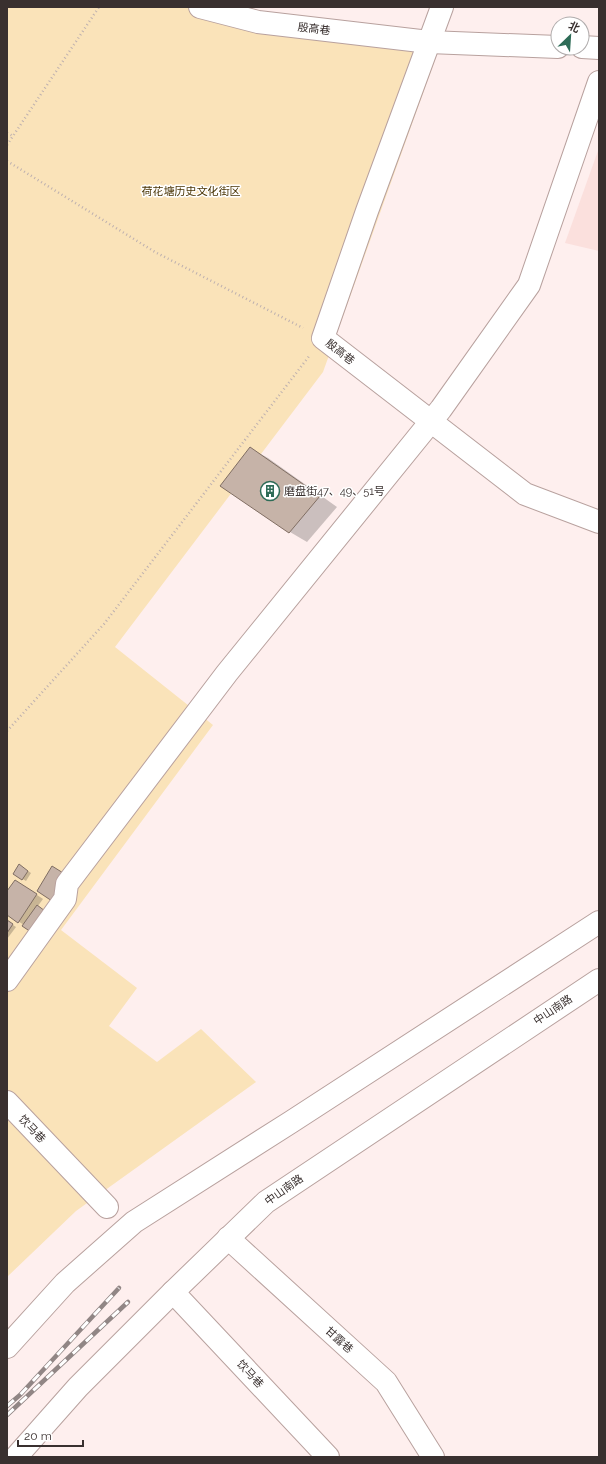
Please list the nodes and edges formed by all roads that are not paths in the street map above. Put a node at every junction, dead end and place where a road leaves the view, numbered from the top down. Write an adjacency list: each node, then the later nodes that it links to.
1 (200, 7): 3 (street, 殷高巷)
2 (442, 7): 3 (street, 殷高巷)
3 (429, 42): 4 (street, 殷高巷); 6 (street, 殷高巷)
4 (550, 47)
5 (599, 82): 6 (street)
6 (431, 422): 7 (street, 殷高巷); 9 (street)
7 (599, 522)
8 (599, 922): 15 (street)
9 (7, 980)
10 (599, 980): 13 (street)
11 (7, 1102): 12 (street, 饮马巷)
12 (107, 1207)
13 (228, 1238): 14 (street); 18 (street, 甘露巷)
14 (173, 1292): 16 (street); 17 (street, 饮马巷)
15 (7, 1348)
16 (16, 1457)
17 (328, 1457)
18 (433, 1457)

